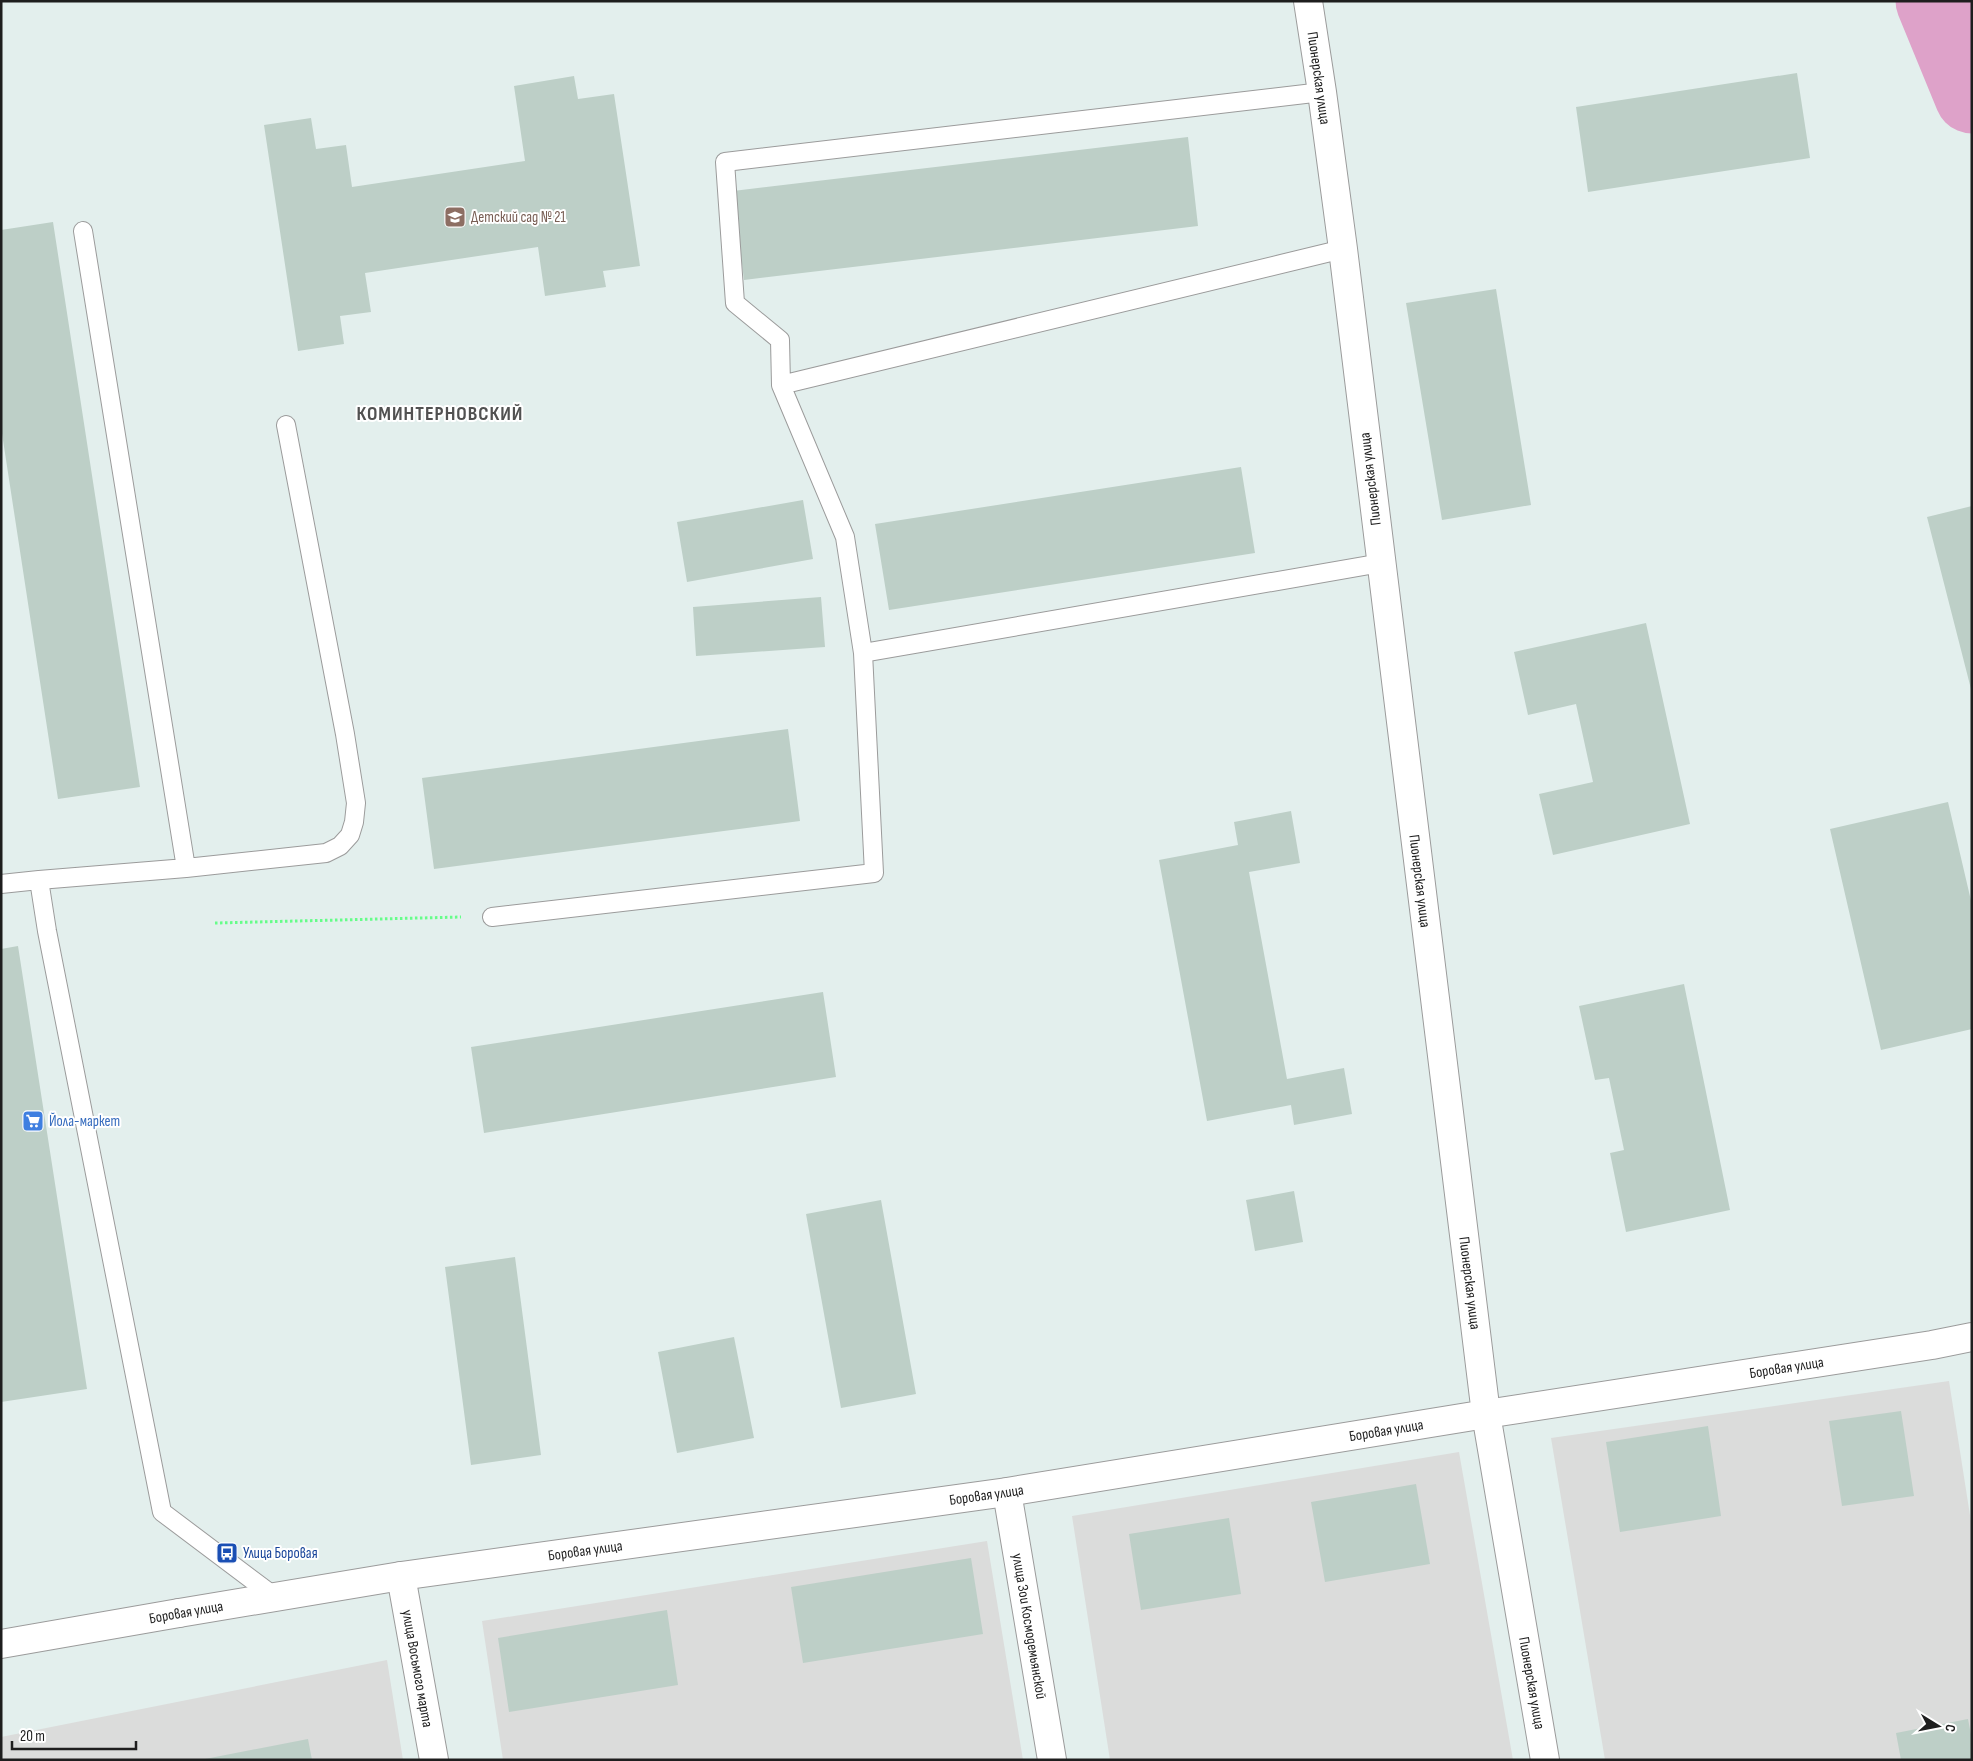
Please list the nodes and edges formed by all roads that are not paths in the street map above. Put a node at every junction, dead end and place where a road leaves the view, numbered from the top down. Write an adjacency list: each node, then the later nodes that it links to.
1 (1308, 1): 2 (street, Пионерская улица)
2 (1322, 92): 4 (street, Пионерская улица); 5 (lane)
3 (83, 231): 9 (lane)
4 (1342, 249): 5 (lane); 7 (street, Пионерская улица)
5 (781, 385): 8 (lane)
6 (286, 425): 9 (lane)
7 (1381, 563): 8 (lane); 14 (street, Пионерская улица)
8 (863, 653): 12 (lane)
9 (186, 868): 10 (lane)
10 (39, 880): 11 (lane); 17 (lane)
11 (1, 884)
12 (492, 917)
13 (1972, 1337): 14 (street, Боровая улица)
14 (1486, 1414): 15 (street, Боровая улица); 21 (street, Пионерская улица)
15 (1007, 1492): 16 (street, Боровая улица); 20 (street, улица Зои Космодемьянской)
16 (401, 1576): 17 (street, Боровая улица); 19 (street, улица Восьмого марта)
17 (275, 1597): 18 (street, Боровая улица)
18 (2, 1638)
19 (434, 1760)
20 (1052, 1760)
21 (1545, 1760)

